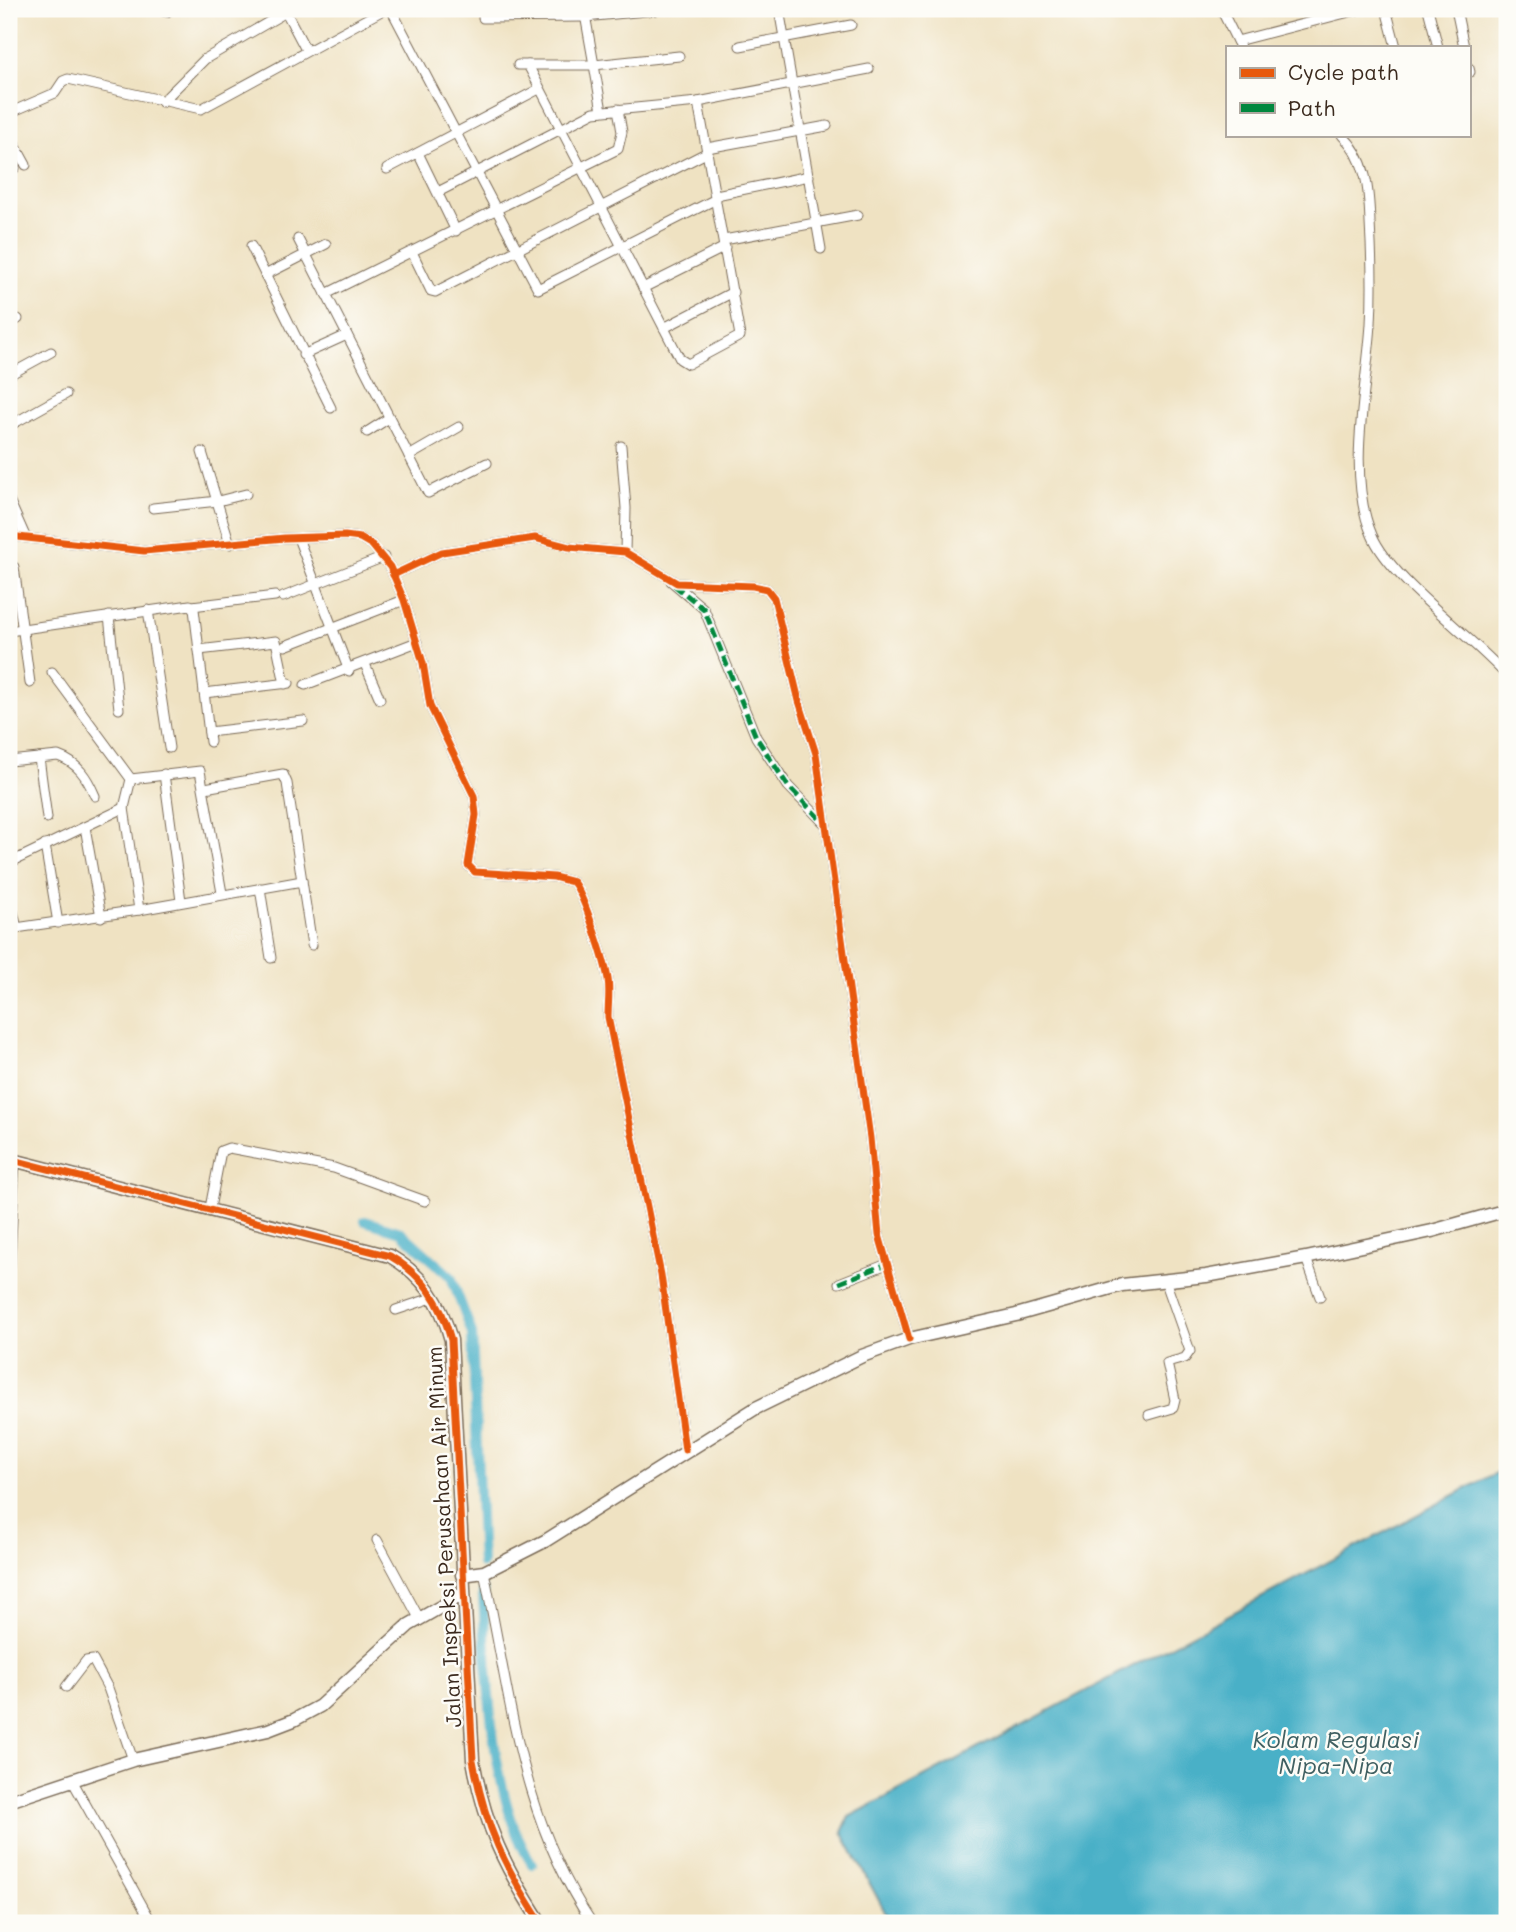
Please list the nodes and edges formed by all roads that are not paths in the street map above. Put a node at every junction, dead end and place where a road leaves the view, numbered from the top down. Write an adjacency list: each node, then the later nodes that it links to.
1 (155, 9): 13 (street)
2 (385, 9): 23 (street)
3 (391, 9): 37 (street)
4 (779, 9): 17 (street)
5 (1221, 9): 18 (street)
6 (1361, 9): 12 (street)
7 (1386, 9): 20 (street)
8 (1428, 9): 21 (street)
9 (1456, 9): 22 (street)
10 (288, 10): 23 (street); 29 (street)
11 (656, 10): 14 (street)
12 (1343, 11): 18 (street)
13 (167, 12)
14 (584, 13): 15 (street); 25 (street)
15 (483, 18)
16 (851, 25): 17 (street)
17 (784, 37): 19 (street); 27 (street)
18 (1239, 44)
19 (740, 46)
20 (1395, 46)
21 (1438, 46)
22 (1464, 46)
23 (306, 50): 29 (street)
24 (679, 56): 25 (street)
25 (594, 65): 28 (street); 32 (street)
26 (869, 69): 27 (street)
27 (792, 83): 30 (street); 36 (street)
28 (539, 89): 35 (street); 37 (street)
29 (162, 102): 33 (street)
30 (698, 102): 31 (street); 40 (street)
31 (618, 109): 32 (street); 46 (street)
32 (602, 111): 35 (street)
33 (9, 113)
34 (827, 125): 36 (street)
35 (559, 128): 46 (street); 47 (street)
36 (801, 130): 40 (street); 48 (street)
37 (455, 133): 41 (street); 47 (street)
38 (9, 134): 43 (street)
39 (1343, 136): 113 (street)
40 (708, 150): 50 (street); 51 (street)
41 (418, 153): 45 (street); 49 (street)
42 (9, 157): 44 (street)
43 (26, 165)
44 (15, 168)
45 (387, 169)
46 (579, 169): 51 (street); 52 (street)
47 (476, 173): 49 (street); 52 (street)
48 (809, 176): 50 (street); 54 (street)
49 (438, 192): 55 (street)
50 (716, 197): 58 (street); 60 (street)
51 (601, 208): 60 (street); 62 (street)
52 (497, 211): 55 (street); 62 (street)
53 (858, 215): 54 (street)
54 (817, 222): 58 (street); 61 (street)
55 (456, 231): 63 (street)
56 (298, 239): 64 (street)
57 (326, 244): 64 (street)
58 (724, 244): 66 (street); 67 (street)
59 (251, 246): 65 (street)
60 (621, 246): 62 (street); 66 (street)
61 (821, 249)
62 (517, 251): 63 (street)
63 (412, 252): 68 (street)
64 (306, 254): 65 (street); 68 (street)
65 (265, 275): 74 (street)
66 (643, 288): 71 (street)
67 (733, 292): 71 (street); 71 (street)
68 (326, 294): 72 (street)
69 (18, 319): 70 (street)
70 (9, 324)
71 (664, 328)
72 (347, 335): 74 (street); 78 (street)
73 (51, 352): 75 (street)
74 (303, 355): 77 (street)
75 (9, 375)
76 (66, 394): 79 (street)
77 (331, 408)
78 (389, 418): 81 (street); 84 (street)
79 (9, 426)
80 (459, 427): 84 (street)
81 (367, 432)
82 (621, 446): 94 (street)
83 (202, 452): 88 (street)
84 (409, 456): 85 (street)
85 (487, 463)
86 (246, 494): 88 (street)
87 (9, 500): 91 (street)
88 (218, 501): 89 (street); 93 (street)
89 (153, 508)
90 (9, 536): 91 (street)
91 (25, 536): 93 (street)
92 (298, 538): 93 (street); 95 (street); 99 (street)
93 (230, 544)
94 (625, 552): 97 (street); 98 (street)
95 (384, 557): 97 (street); 99 (street)
96 (13, 568): 105 (street)
97 (393, 575): 100 (street)
98 (669, 579): 129 (street); 129 (street)
99 (314, 585): 101 (street); 104 (street)
100 (404, 600): 104 (street); 107 (street)
101 (192, 606): 102 (street); 109 (street)
102 (148, 610): 103 (street); 120 (street)
103 (109, 616): 105 (street); 118 (street)
104 (331, 627): 108 (street); 111 (street)
105 (22, 629): 106 (street); 114 (street)
106 (9, 631)
107 (417, 642): 110 (street); 158 (street)
108 (285, 646)
109 (199, 650): 116 (street); 116 (street)
110 (366, 664): 111 (street); 117 (street)
111 (349, 671): 115 (street)
112 (52, 672): 124 (street)
113 (1507, 676)
114 (30, 684)
115 (305, 685)
116 (204, 693): 119 (street)
117 (380, 699)
118 (119, 709)
119 (303, 721)
120 (169, 748)
121 (39, 758): 122 (street); 126 (street); 128 (street)
122 (9, 761)
123 (164, 774): 124 (street); 125 (street); 137 (street)
124 (131, 779): 127 (street)
125 (205, 788): 133 (street); 135 (street)
126 (94, 796)
127 (124, 808): 130 (street); 138 (street)
128 (47, 818)
129 (826, 825): 149 (street)
130 (85, 827): 131 (street); 139 (street)
131 (45, 845): 132 (street); 140 (street)
132 (9, 863)
133 (302, 881): 134 (street); 142 (street)
134 (260, 888): 135 (street); 143 (street)
135 (222, 894): 137 (street)
136 (9, 895): 141 (street)
137 (181, 901): 138 (street)
138 (139, 910): 139 (street)
139 (101, 917): 140 (street)
140 (58, 923): 141 (street)
141 (13, 929)
142 (312, 945)
143 (271, 958)
144 (12, 1160): 146 (street, Jalan Inspeksi Perusahaan Air Minum); 150 (street)
145 (425, 1201): 146 (street)
146 (210, 1208): 153 (street, Jalan Inspeksi Perusahaan Air Minum)
147 (1507, 1210): 148 (street)
148 (1307, 1258): 151 (street); 154 (street)
149 (887, 1264): 152 (street); 156 (street)
150 (9, 1279)
151 (1165, 1280): 156 (street); 157 (street)
152 (839, 1283)
153 (435, 1297): 155 (street); 161 (street, Jalan Inspeksi Perusahaan Air Minum)
154 (1320, 1297)
155 (397, 1310)
156 (909, 1339): 158 (street)
157 (1149, 1415)
158 (685, 1450): 160 (street)
159 (377, 1540): 163 (street)
160 (484, 1572): 161 (street); 170 (street)
161 (461, 1576): 162 (street, Jalan Inspeksi Perusahaan Air Minum)
162 (463, 1594): 163 (street); 169 (street, Jalan Inspeksi Perusahaan Air Minum)
163 (419, 1618): 165 (street)
164 (66, 1687): 165 (street)
165 (133, 1760): 166 (street)
166 (72, 1780): 167 (street); 168 (street)
167 (9, 1801)
168 (152, 1923)
169 (541, 1923)
170 (592, 1923)

